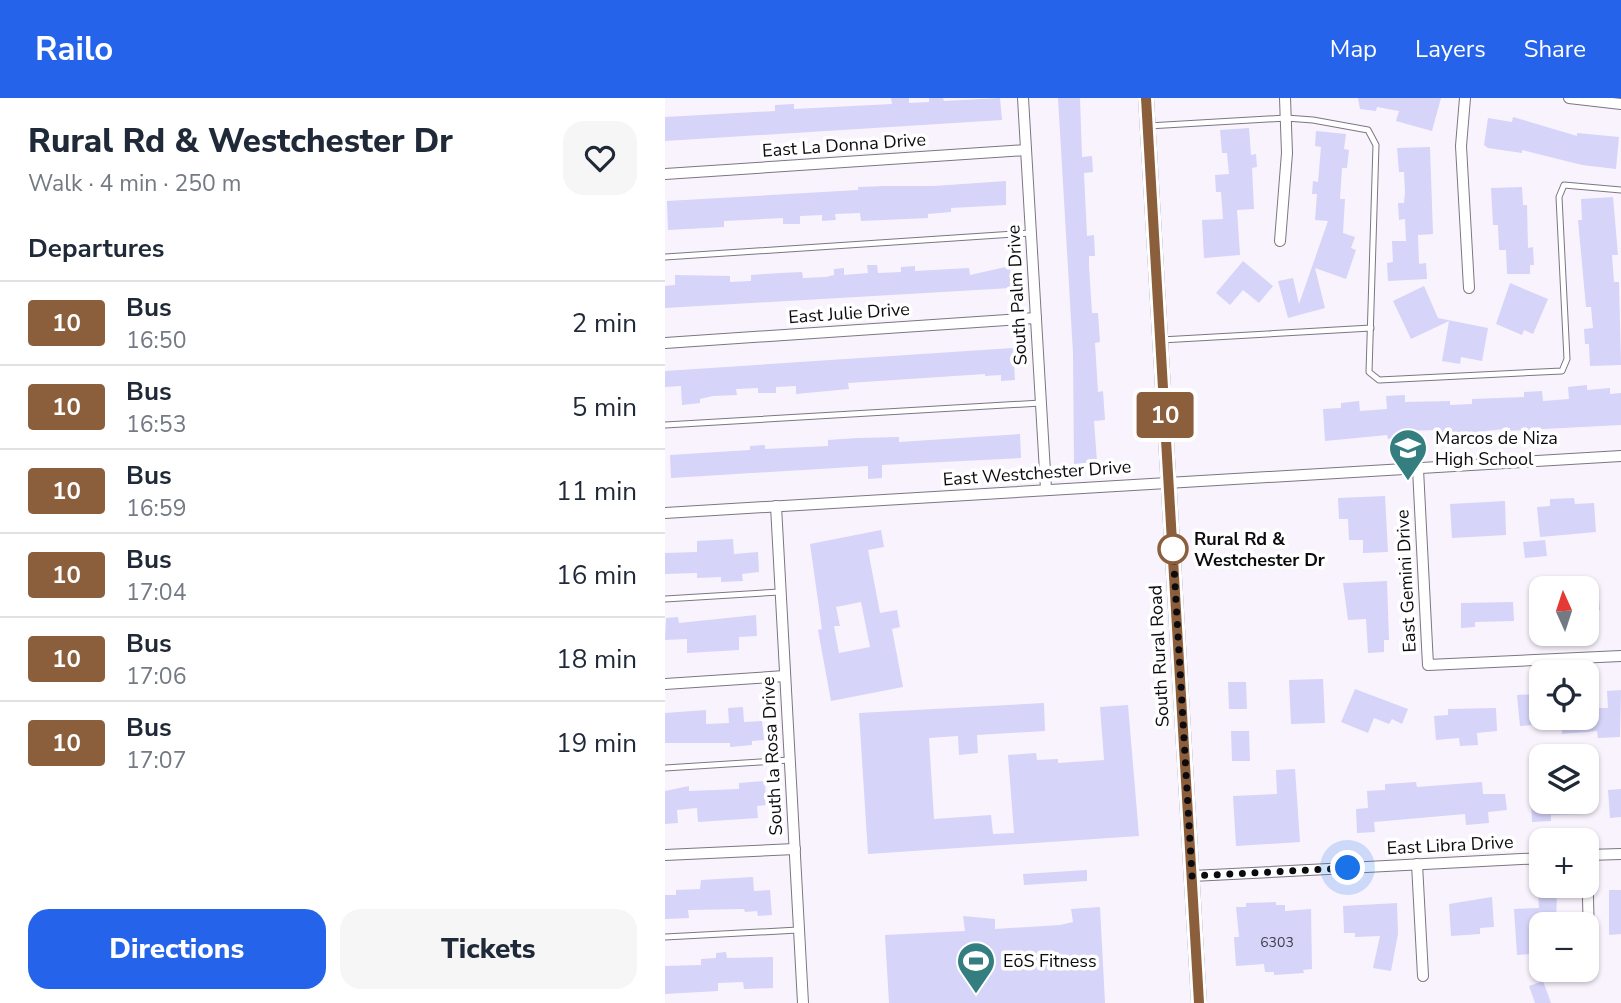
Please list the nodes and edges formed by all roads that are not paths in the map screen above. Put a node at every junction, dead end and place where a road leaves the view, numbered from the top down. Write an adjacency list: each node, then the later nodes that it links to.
1 (1023, 98): 9 (street, South Palm Drive)
2 (1146, 98): 8 (main road, South Rural Road)
3 (1285, 98): 7 (street)
4 (1465, 98): 15 (street)
5 (1569, 98): 6 (street)
6 (1621, 104)
7 (1286, 118): 8 (lane); 13 (street); 17 (lane)
8 (1148, 126): 18 (main road, South Rural Road)
9 (1026, 150): 10 (street, East La Donna Drive); 12 (street, South Palm Drive)
10 (665, 174)
11 (1621, 190): 17 (lane)
12 (1031, 233): 14 (lane); 16 (street, South Palm Drive)
13 (1280, 241)
14 (665, 257)
15 (1469, 288)
16 (1036, 318): 19 (street, East Julie Drive); 20 (street, South Palm Drive)
17 (1371, 328): 18 (lane)
18 (1161, 340): 24 (main road, South Rural Road)
19 (665, 344)
20 (1041, 403): 21 (lane); 25 (street, South Palm Drive)
21 (665, 425)
22 (1621, 456): 23 (street, East Westchester Drive)
23 (1418, 469): 24 (street, East Westchester Drive); 30 (street, East Gemini Drive)
24 (1169, 482): 25 (street, East Westchester Drive); 41 (main road, South Rural Road)
25 (1046, 489): 26 (street, East Westchester Drive)
26 (776, 506): 27 (street, East Westchester Drive); 28 (street, South la Rosa Drive)
27 (665, 513)
28 (781, 593): 29 (lane); 31 (street, South la Rosa Drive)
29 (665, 599)
30 (1621, 656)
31 (785, 676): 32 (street); 33 (street, South la Rosa Drive)
32 (665, 684)
33 (790, 761): 34 (lane); 35 (street, South la Rosa Drive)
34 (665, 768)
35 (795, 849): 37 (street); 42 (street, South la Rosa Drive)
36 (1621, 854): 38 (street)
37 (665, 855)
38 (1599, 855)
39 (1529, 859): 40 (street, East Libra Drive)
40 (1417, 864): 41 (street, East Libra Drive); 44 (street)
41 (1192, 876): 46 (main road, South Rural Road)
42 (800, 930): 43 (lane); 45 (street, South la Rosa Drive)
43 (665, 937)
44 (1423, 976)
45 (803, 1003)
46 (1199, 1003)

